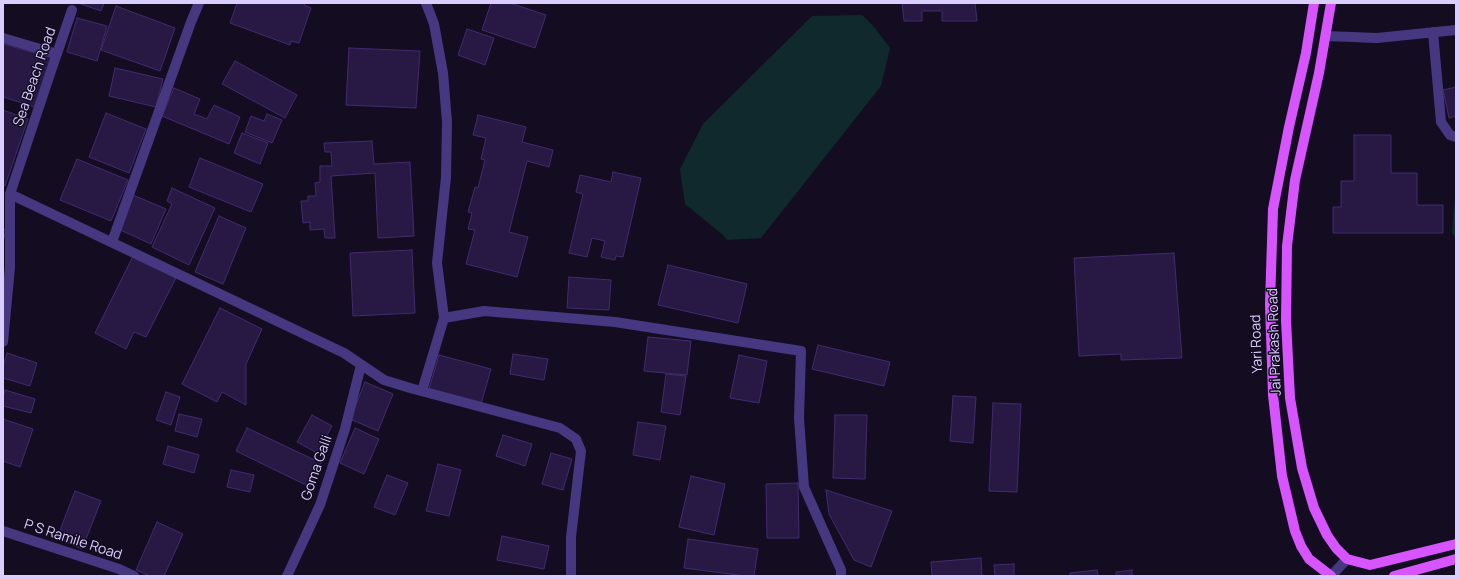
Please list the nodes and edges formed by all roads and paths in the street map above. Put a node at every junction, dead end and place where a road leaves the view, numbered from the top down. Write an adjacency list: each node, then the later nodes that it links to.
1 (199, 3): 13 (street)
2 (426, 3): 14 (street)
3 (1314, 3): 26 (main road, Yari Road)
4 (1331, 3): 8 (main road, Jai Prakash Road)
5 (72, 10): 10 (street, Sea Beach Road)
6 (1456, 30): 7 (street)
7 (1433, 32): 8 (street); 11 (street)
8 (1326, 36): 21 (main road, Jai Prakash Road)
9 (3, 38): 10 (street)
10 (57, 54): 12 (street, Sea Beach Road)
11 (1456, 137)
12 (10, 194): 13 (street); 15 (street, Sea Beach Road)
13 (112, 242): 16 (street)
14 (444, 318): 17 (street); 25 (street)
15 (3, 342)
16 (361, 365): 17 (street); 23 (street, Goma Galli)
17 (422, 391): 24 (street)
18 (3, 531): 22 (street, P S Ramile Road)
19 (1456, 544): 21 (main road)
20 (1456, 559): 27 (main road)
21 (1347, 560): 26 (street)
22 (134, 576)
23 (287, 576)
24 (571, 576)
25 (841, 576)
26 (1331, 576)
27 (1394, 576)

